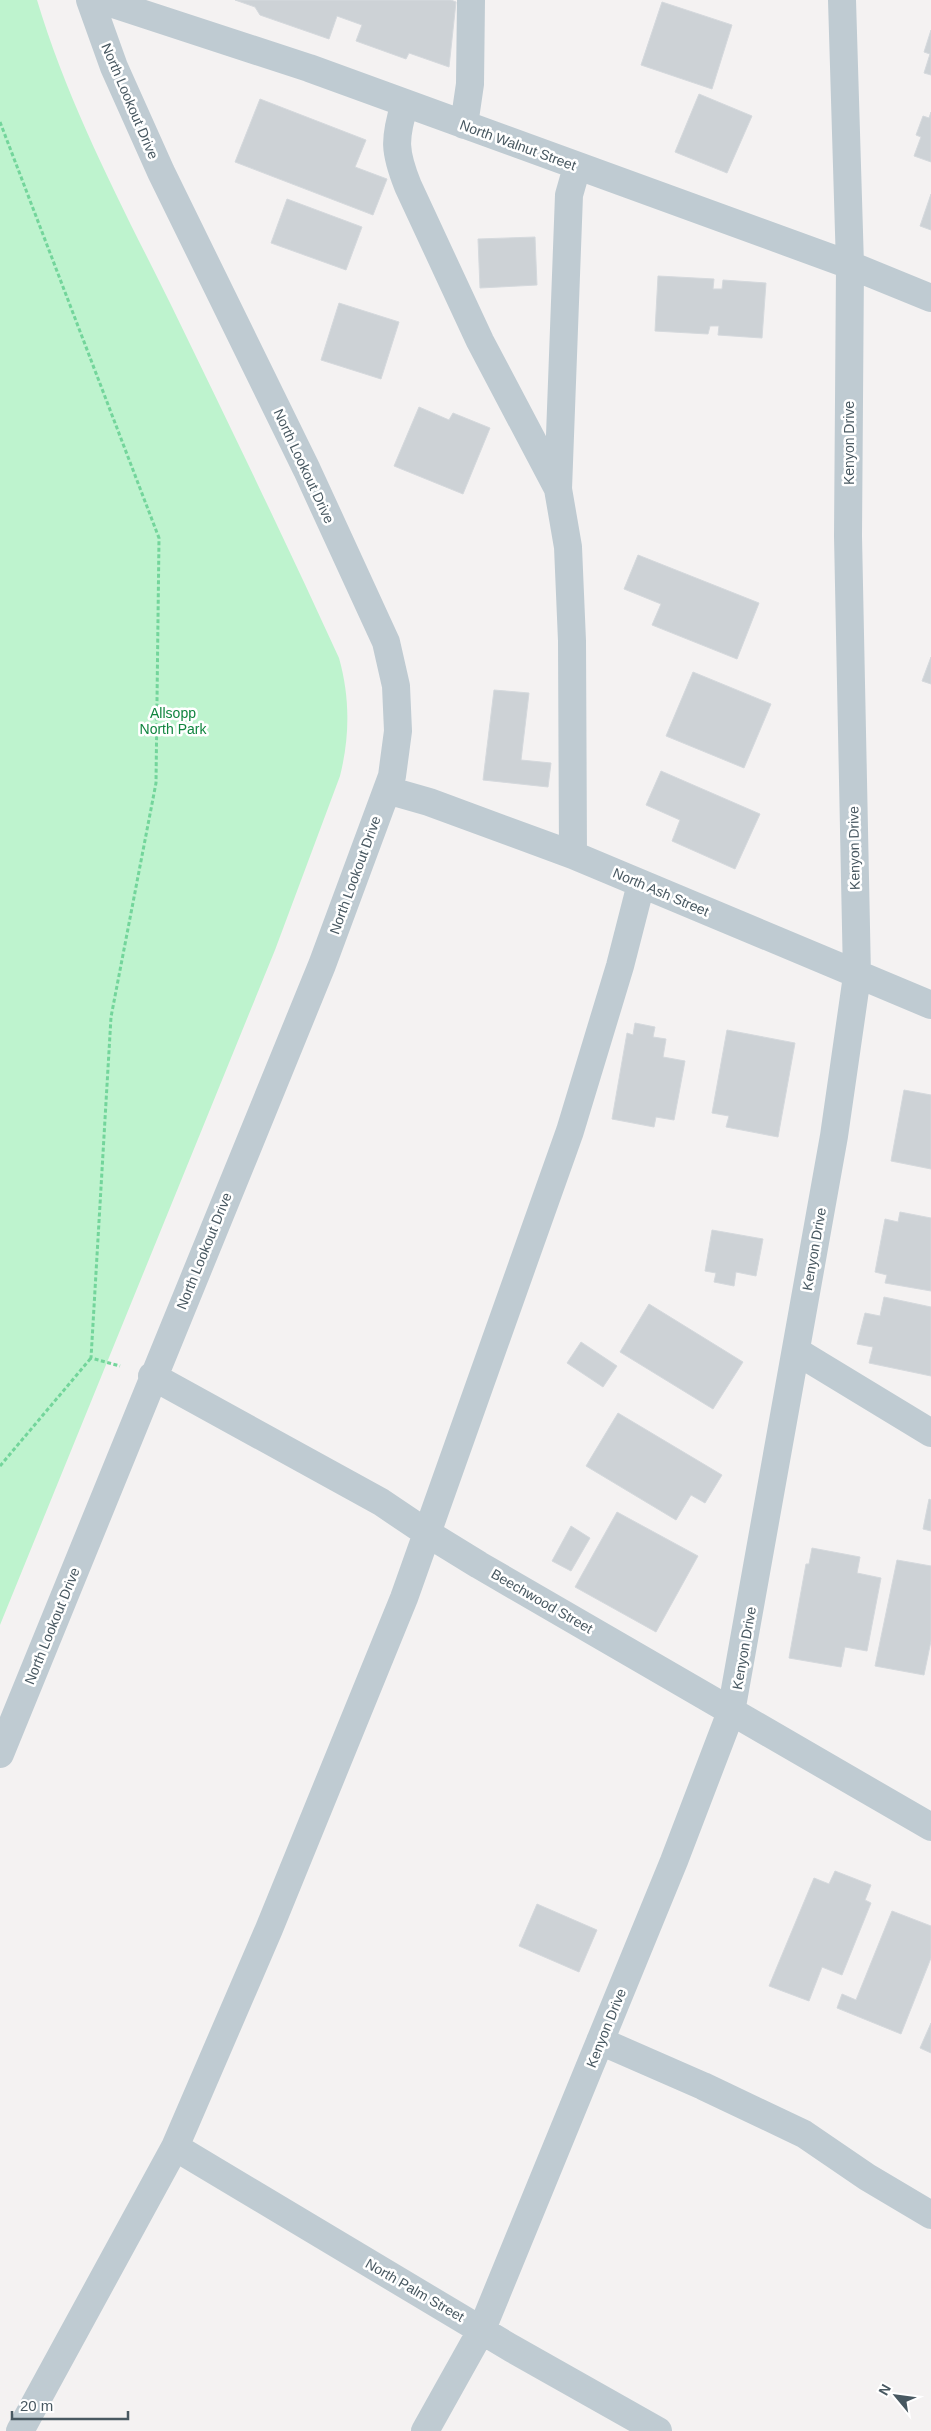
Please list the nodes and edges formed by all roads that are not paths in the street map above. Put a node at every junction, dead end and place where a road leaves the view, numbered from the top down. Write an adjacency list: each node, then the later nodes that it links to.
1 (90, 0): 11 (street, North Lookout Drive)
2 (101, 0): 5 (street, North Walnut Street)
3 (471, 0): 6 (street)
4 (842, 0): 8 (street, Kenyon Drive)
5 (404, 103): 6 (street, North Walnut Street); 10 (street)
6 (464, 125): 7 (street, North Walnut Street)
7 (577, 167): 8 (street, North Walnut Street); 10 (street)
8 (850, 265): 9 (street, North Walnut Street); 14 (street, Kenyon Drive)
9 (931, 298)
10 (558, 489): 12 (street)
11 (387, 790): 12 (street, North Ash Street); 17 (street, North Lookout Drive)
12 (574, 855): 13 (street, North Ash Street)
13 (641, 884): 14 (street, North Ash Street); 19 (street)
14 (857, 976): 15 (street, North Ash Street); 16 (street, Kenyon Drive)
15 (931, 1005)
16 (796, 1351): 18 (street); 20 (street, Kenyon Drive)
17 (152, 1376): 19 (street, Beechwood Street); 21 (street, North Lookout Drive)
18 (931, 1432)
19 (427, 1534): 20 (street, Beechwood Street); 24 (street)
20 (732, 1712): 22 (street, Beechwood Street); 23 (street, Kenyon Drive)
21 (0, 1754)
22 (931, 1827)
23 (600, 2041): 25 (street); 26 (street, Kenyon Drive)
24 (174, 2146): 26 (street, North Palm Street); 27 (street)
25 (931, 2215)
26 (482, 2330): 28 (street, Kenyon Drive); 29 (street, North Palm Street)
27 (20, 2431)
28 (424, 2431)
29 (658, 2431)

